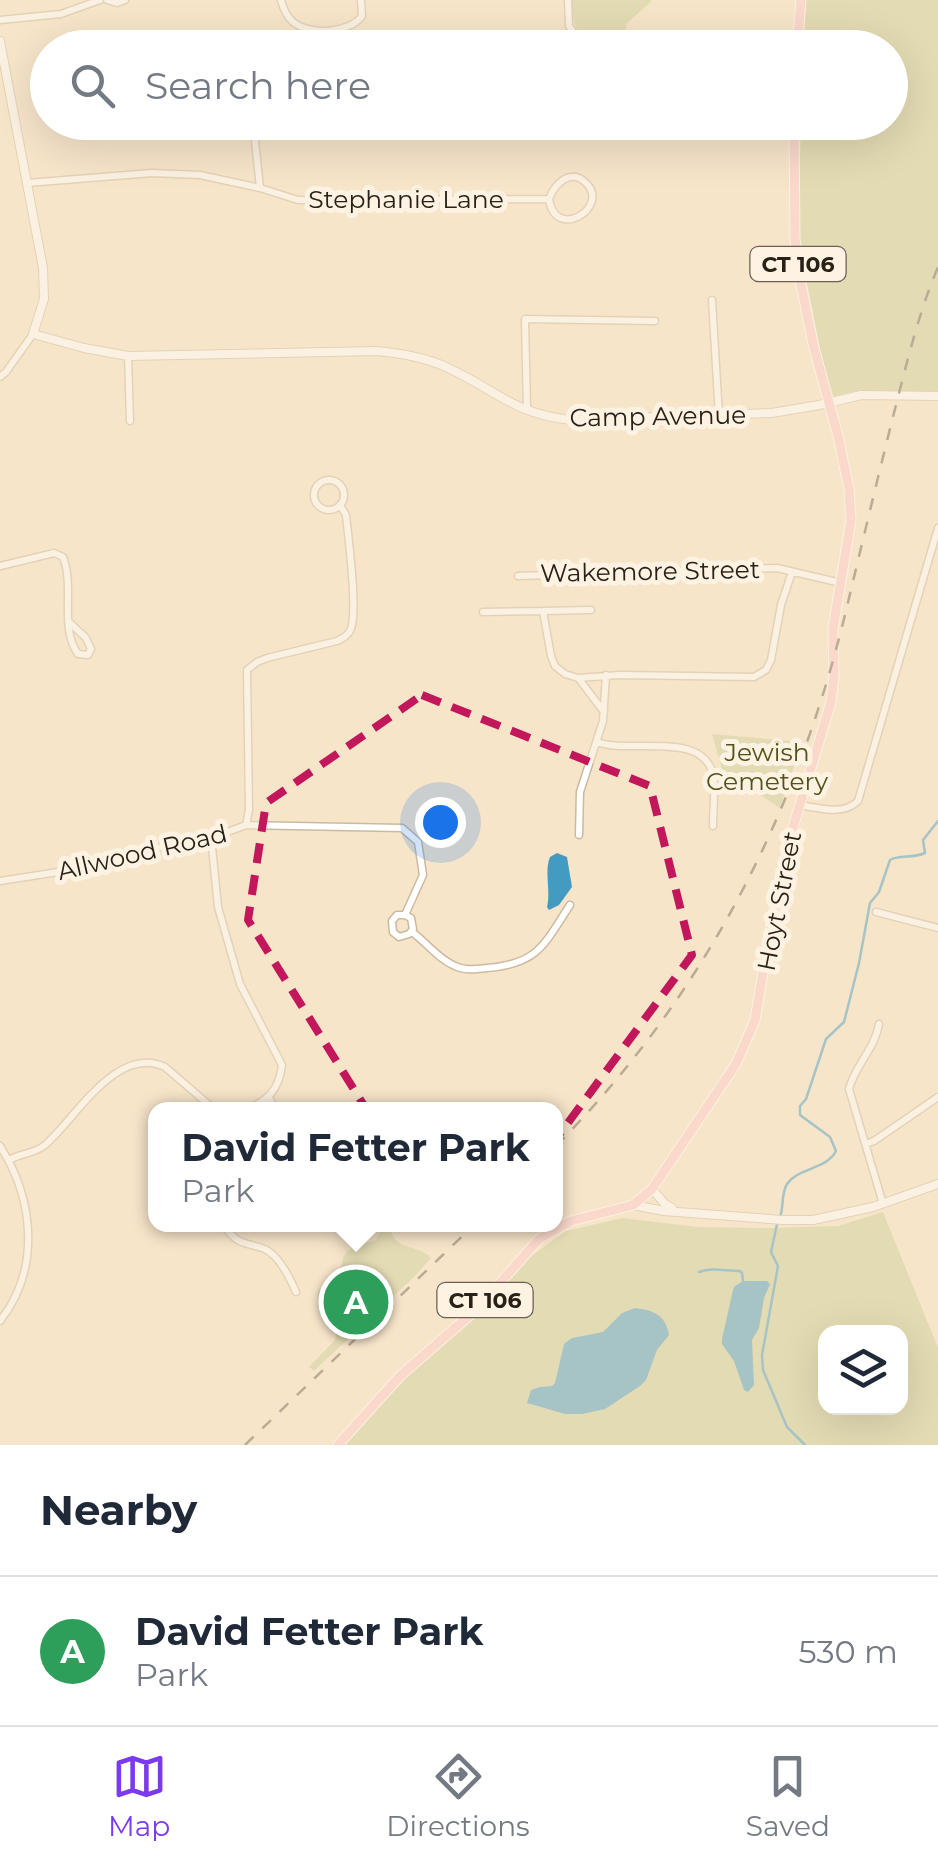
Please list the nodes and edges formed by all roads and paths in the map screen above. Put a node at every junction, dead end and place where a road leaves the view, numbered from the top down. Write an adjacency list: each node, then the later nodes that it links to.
1 (104, 0): 2 (street); 7 (street)
2 (125, 0)
3 (281, 0): 4 (street)
4 (360, 0)
5 (568, 0): 8 (street)
6 (802, 0): 9 (main road)
7 (0, 20)
8 (572, 30)
9 (799, 30)
10 (0, 42): 13 (street)
11 (255, 140): 14 (street)
12 (794, 140): 22 (main road, Hoyt Street / CT 106)
13 (27, 183): 14 (street, Stephanie Lane); 18 (street)
14 (260, 188): 15 (street, Stephanie Lane)
15 (549, 198): 15 (street, Stephanie Lane)
16 (712, 300): 24 (street)
17 (655, 321): 23 (street)
18 (32, 334): 19 (street, Camp Avenue); 20 (street)
19 (128, 356): 23 (street, Camp Avenue); 25 (street)
20 (0, 376)
21 (938, 396): 22 (street, Camp Avenue)
22 (830, 402): 24 (street, Camp Avenue); 31 (main road, Hoyt Street / CT 106)
23 (527, 412): 24 (street, Camp Avenue)
24 (719, 416)
25 (130, 420)
26 (340, 505): 26 (street, Allwood Road); 41 (street, Allwood Road)
27 (938, 528): 40 (street)
28 (0, 566): 35 (street)
29 (792, 572): 30 (street, Wakemore Street); 31 (street, Wakemore Street); 36 (street)
30 (518, 576)
31 (840, 583): 40 (main road, Hoyt Street / CT 106)
32 (591, 610): 33 (street)
33 (543, 611): 34 (street); 37 (street)
34 (484, 612)
35 (70, 623): 35 (street)
36 (606, 676): 37 (street); 38 (street)
37 (578, 678): 38 (street)
38 (604, 712): 39 (street)
39 (598, 742): 42 (street); 43 (street)
40 (800, 805): 61 (main road, Hoyt Street / CT 106)
41 (246, 825): 44 (street, Allwood Road); 48 (street)
42 (713, 826)
43 (579, 835)
44 (211, 837): 45 (street, Allwood Road); 53 (street)
45 (0, 881)
46 (570, 905): 50 (street)
47 (876, 912): 49 (street)
48 (405, 915): 50 (street); 50 (street)
49 (938, 928)
50 (412, 932)
51 (879, 1024): 57 (street)
52 (938, 1097): 57 (street)
53 (269, 1098): 55 (street); 56 (street)
54 (205, 1102): 59 (street)
55 (261, 1102)
56 (271, 1102)
57 (866, 1144): 62 (street)
58 (0, 1146): 59 (street)
59 (9, 1160): 69 (street)
60 (938, 1184): 62 (street)
61 (652, 1189): 63 (main road, Hoyt Street / CT 106); 64 (street)
62 (883, 1204): 64 (street)
63 (632, 1205): 64 (street); 65 (main road, Hoyt Street / CT 106)
64 (676, 1211)
65 (563, 1225)
66 (230, 1232): 68 (street)
67 (552, 1232): 70 (main road, Hoyt Street / CT 106)
68 (296, 1292)
69 (0, 1321)
70 (338, 1445)

